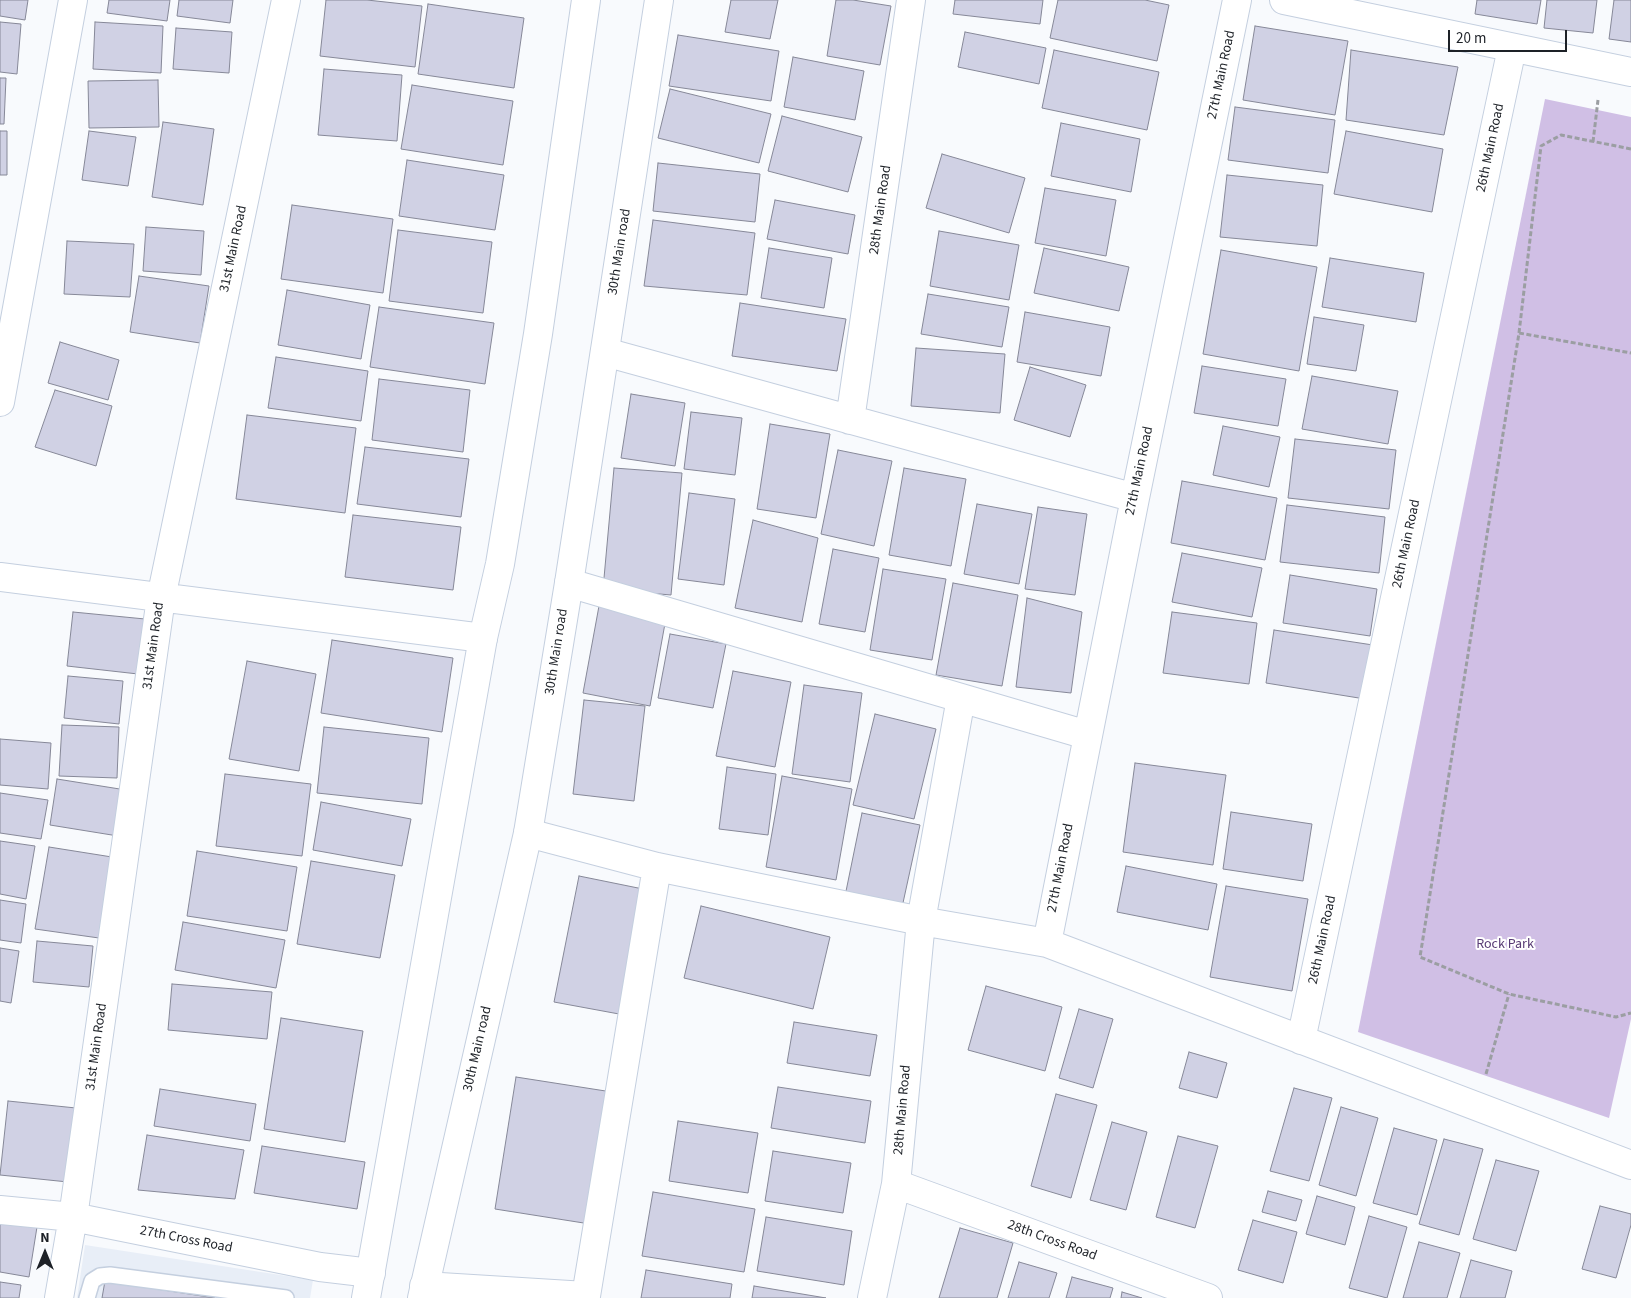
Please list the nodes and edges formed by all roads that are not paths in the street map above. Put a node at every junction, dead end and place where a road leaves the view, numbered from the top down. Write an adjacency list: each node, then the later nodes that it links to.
1 (73, 0): 11 (street)
2 (286, 0): 16 (street, 31st Main Road)
3 (586, 0): 17 (street)
4 (659, 0): 10 (street, 30th Main road)
5 (911, 0): 12 (street, 28th Main Road)
6 (1237, 0): 13 (street, 27th Main Road)
7 (1284, 0): 8 (street)
8 (1512, 48): 9 (street); 24 (street, 26th Main Road)
9 (1631, 72)
10 (604, 352): 12 (street); 15 (street, 30th Main road)
11 (0, 402)
12 (850, 420): 13 (street)
13 (1134, 498): 19 (street, 27th Main Road)
14 (0, 578): 16 (street)
15 (569, 583): 18 (street); 20 (street, 30th Main road)
16 (160, 598): 17 (street); 28 (street, 31st Main Road)
17 (483, 638): 29 (street)
18 (961, 698): 19 (street); 22 (street, 28th Main Road)
19 (1087, 735): 23 (street, 27th Main Road)
20 (528, 832): 21 (street); 30 (street, 30th Main road)
21 (656, 866): 22 (street); 30 (street)
22 (921, 921): 23 (street); 26 (street, 28th Main Road)
23 (1047, 943): 24 (street)
24 (1301, 1040): 25 (street)
25 (1631, 1163)
26 (896, 1184): 34 (street, 28th Main Road); 35 (street, 28th Cross Road)
27 (0, 1210): 28 (street, 27th Cross Road)
28 (73, 1217): 29 (street, 27th Cross Road); 31 (street, 31st Main Road)
29 (369, 1286)
30 (423, 1292)
31 (59, 1298)
32 (87, 1298): 33 (lane)
33 (286, 1298)
34 (872, 1298)
35 (1208, 1298)

